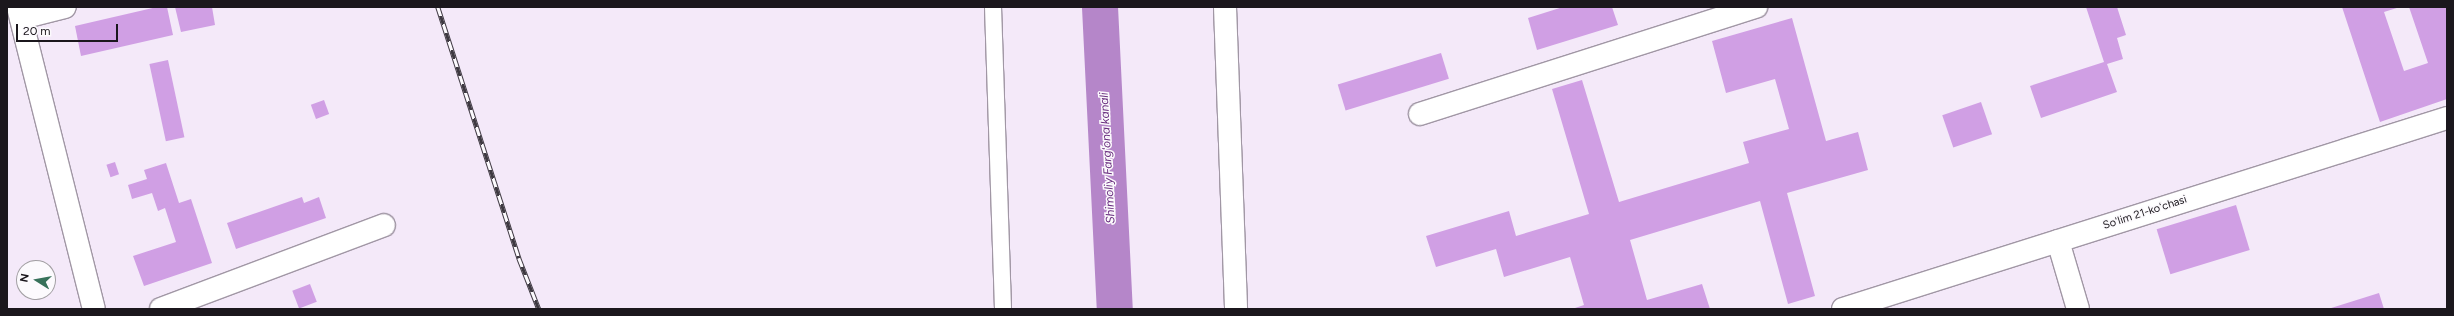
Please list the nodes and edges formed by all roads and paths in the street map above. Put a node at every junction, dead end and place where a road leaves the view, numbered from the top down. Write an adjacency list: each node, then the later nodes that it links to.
1 (65, 7): 5 (street)
2 (993, 7): 12 (lane)
3 (1225, 7): 13 (street)
4 (1756, 7): 6 (street)
5 (19, 13): 10 (street)
6 (1420, 114)
7 (2447, 118): 9 (street, Soʻlim 21-koʻchasi)
8 (384, 225): 11 (street)
9 (2058, 241): 14 (street, Soʻlim 21-koʻchasi); 15 (street)
10 (94, 309)
11 (161, 309)
12 (1003, 309)
13 (1236, 309)
14 (1843, 309)
15 (2078, 309)

